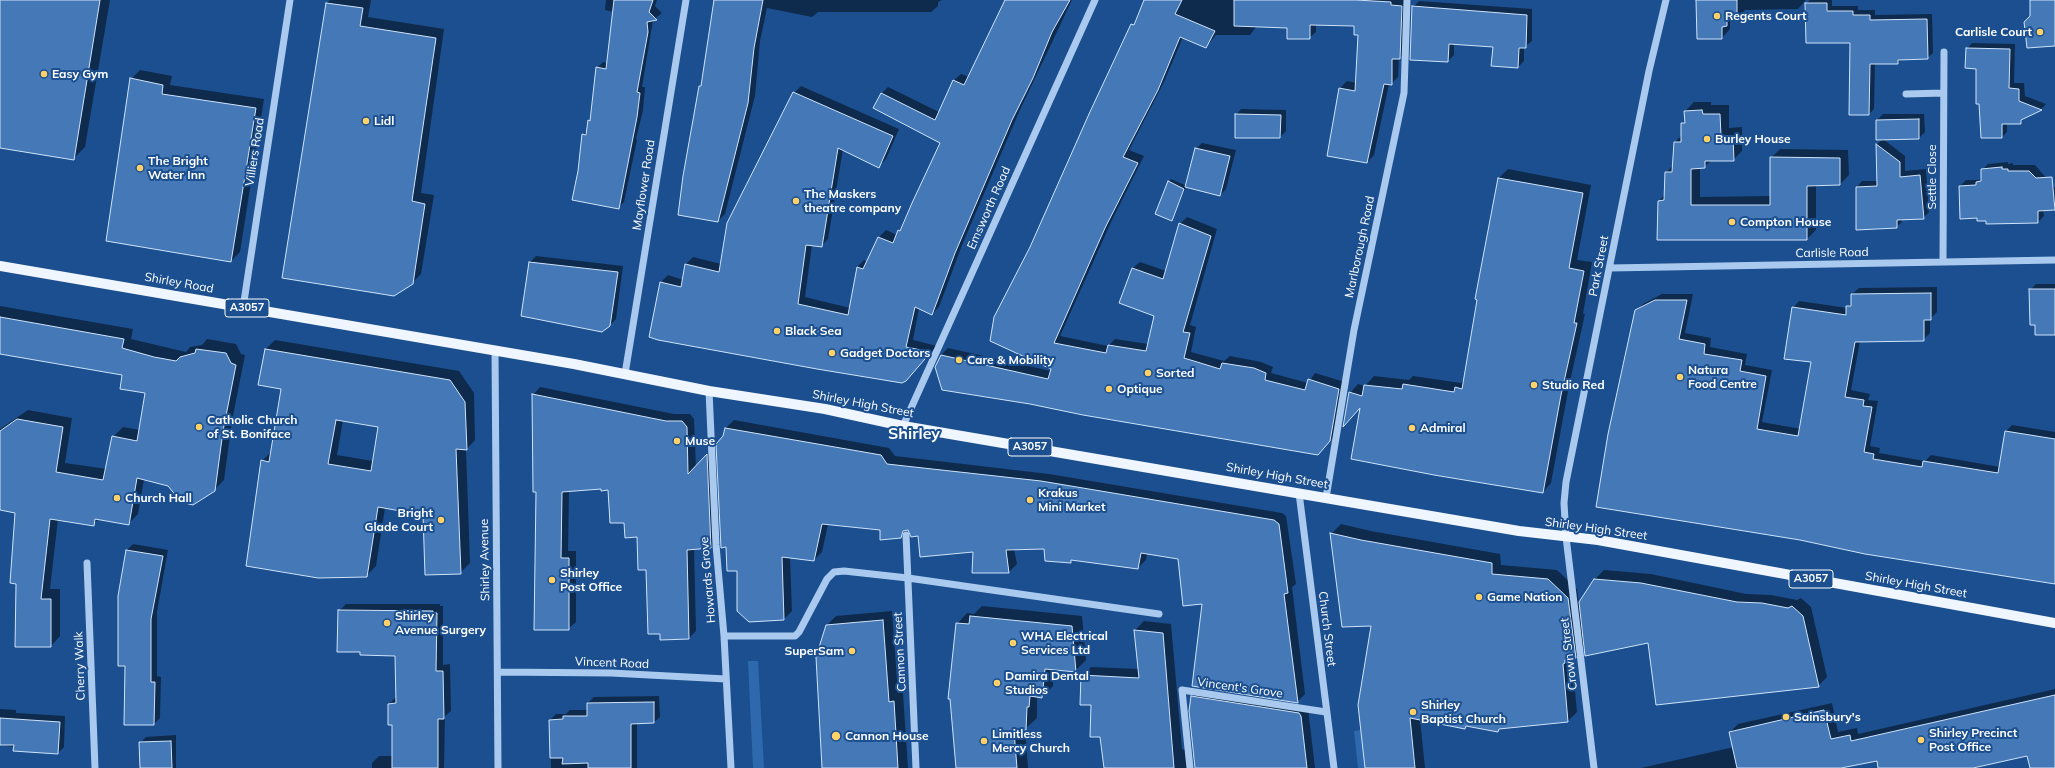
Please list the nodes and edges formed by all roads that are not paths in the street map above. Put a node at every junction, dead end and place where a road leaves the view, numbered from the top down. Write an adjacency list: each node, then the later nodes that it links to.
1 (290, 0): 13 (street, Villiers Road)
2 (686, 0): 15 (street, Mayflower Road)
3 (1095, 0): 17 (street, Emsworth Road)
4 (1407, 0): 19 (street, Marlborough Road)
5 (1666, 0): 12 (street, Park Street)
6 (1944, 52): 7 (street, Settle Close)
7 (1943, 93): 8 (street); 10 (street, Settle Close)
8 (1906, 94)
9 (2055, 260): 10 (street, Carlisle Road)
10 (1943, 262): 12 (street, Carlisle Road)
11 (0, 266): 13 (main road, Shirley Road / A3057)
12 (1610, 268): 21 (street, Park Street)
13 (243, 308): 14 (main road, Shirley Road / A3057)
14 (495, 351): 15 (main road, Shirley High Street / A3057); 27 (street, Shirley Avenue)
15 (625, 374): 16 (main road, Shirley High Street / A3057)
16 (709, 391): 17 (main road, Shirley High Street / A3057); 26 (street, Howards Grove)
17 (903, 426): 18 (main road, Shirley High Street / A3057)
18 (1299, 493): 19 (main road, Shirley High Street / A3057); 29 (street, Church Street)
19 (1326, 498): 21 (main road, Shirley High Street / A3057)
20 (906, 535): 23 (street, Cannon Street)
21 (1566, 537): 25 (main road, Shirley High Street / A3057); 36 (street, Crown Street)
22 (87, 563): 30 (street, Cherry Walk)
23 (908, 578): 24 (street); 26 (street); 33 (street, Cannon Street)
24 (1159, 614)
25 (2055, 623)
26 (724, 636): 28 (street, Howards Grove)
27 (498, 672): 28 (street, Vincent Road); 31 (street, Shirley Avenue)
28 (726, 679): 32 (street, Howards Grove)
29 (1326, 712): 34 (street, Vincent's Grove); 35 (street, Church Street)
30 (95, 768)
31 (498, 768)
32 (731, 768)
33 (916, 768)
34 (1190, 768)
35 (1334, 768)
36 (1594, 768)

